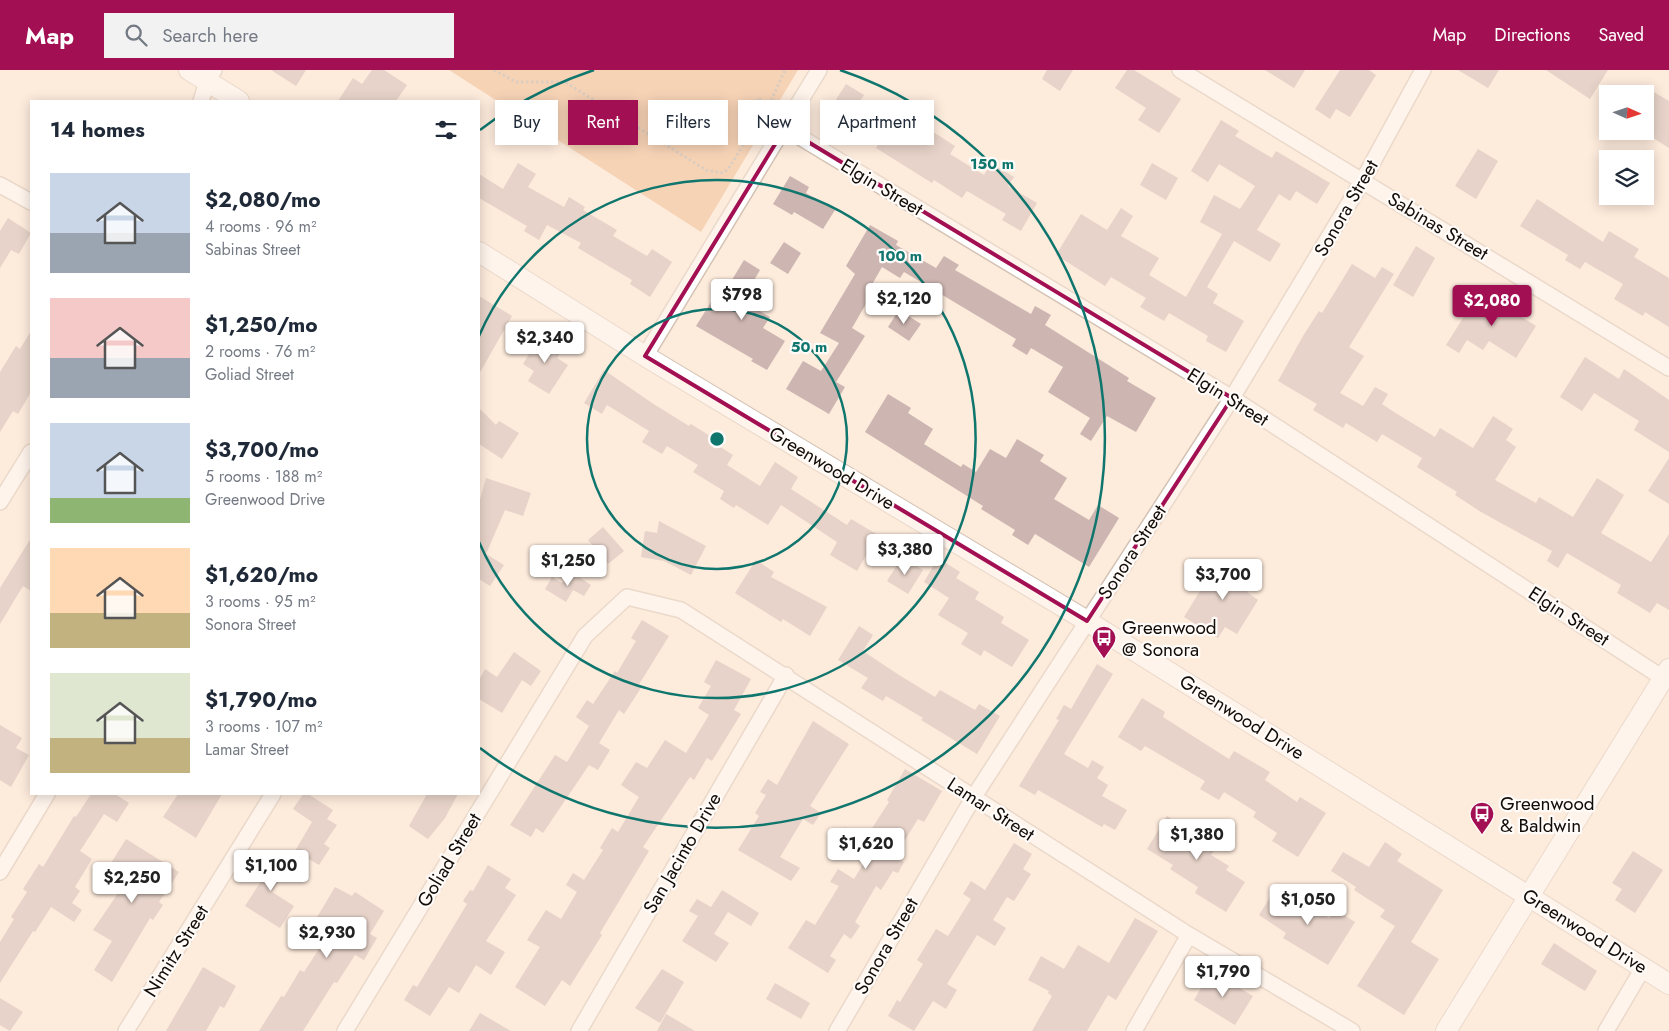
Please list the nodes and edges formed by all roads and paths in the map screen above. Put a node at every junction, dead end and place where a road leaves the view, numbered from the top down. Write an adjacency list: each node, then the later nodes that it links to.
1 (189, 70): 7 (main road)
2 (494, 70): 13 (path)
3 (785, 70): 10 (path)
4 (819, 70): 11 (street)
5 (1180, 70): 15 (street, Sabinas Street)
6 (1423, 70): 15 (street, Sonora Street)
7 (211, 76): 8 (street); 9 (main road)
8 (201, 100)
9 (238, 100)
10 (770, 100)
11 (801, 100)
12 (810, 143): 21 (street, Elgin Street)
13 (744, 145)
14 (774, 145): 19 (street)
15 (1362, 180): 20 (street, Sabinas Street); 21 (street, Sonora Street)
16 (0, 185): 17 (street)
17 (30, 201)
18 (480, 253): 19 (main road, Greenwood Drive)
19 (644, 356): 25 (main road, Greenwood Drive)
20 (1669, 368)
21 (1232, 398): 25 (street, Sonora Street); 26 (street, Elgin Street)
22 (30, 454): 23 (street)
23 (0, 502)
24 (627, 597): 27 (street, Lamar Street); 37 (street, Goliad Street)
25 (1087, 621): 30 (street, Sonora Street); 32 (main road, Greenwood Drive)
26 (1666, 673): 32 (main road)
27 (786, 675): 30 (street, Lamar Street); 38 (street, San Jacinto Drive)
28 (46, 795): 31 (street)
29 (272, 795): 36 (street, Nimitz Street)
30 (973, 798): 33 (street, Lamar Street); 39 (street, Sonora Street)
31 (0, 872)
32 (1530, 896): 34 (main road, Greenwood Drive); 42 (main road)
33 (1190, 935): 40 (street); 41 (street, Lamar Street)
34 (1643, 968): 35 (main road, Greenwood Drive); 43 (street)
35 (1669, 984)
36 (126, 1031)
37 (345, 1031)
38 (579, 1031)
39 (837, 1031)
40 (1134, 1031)
41 (1352, 1031)
42 (1446, 1031)
43 (1606, 1031)

